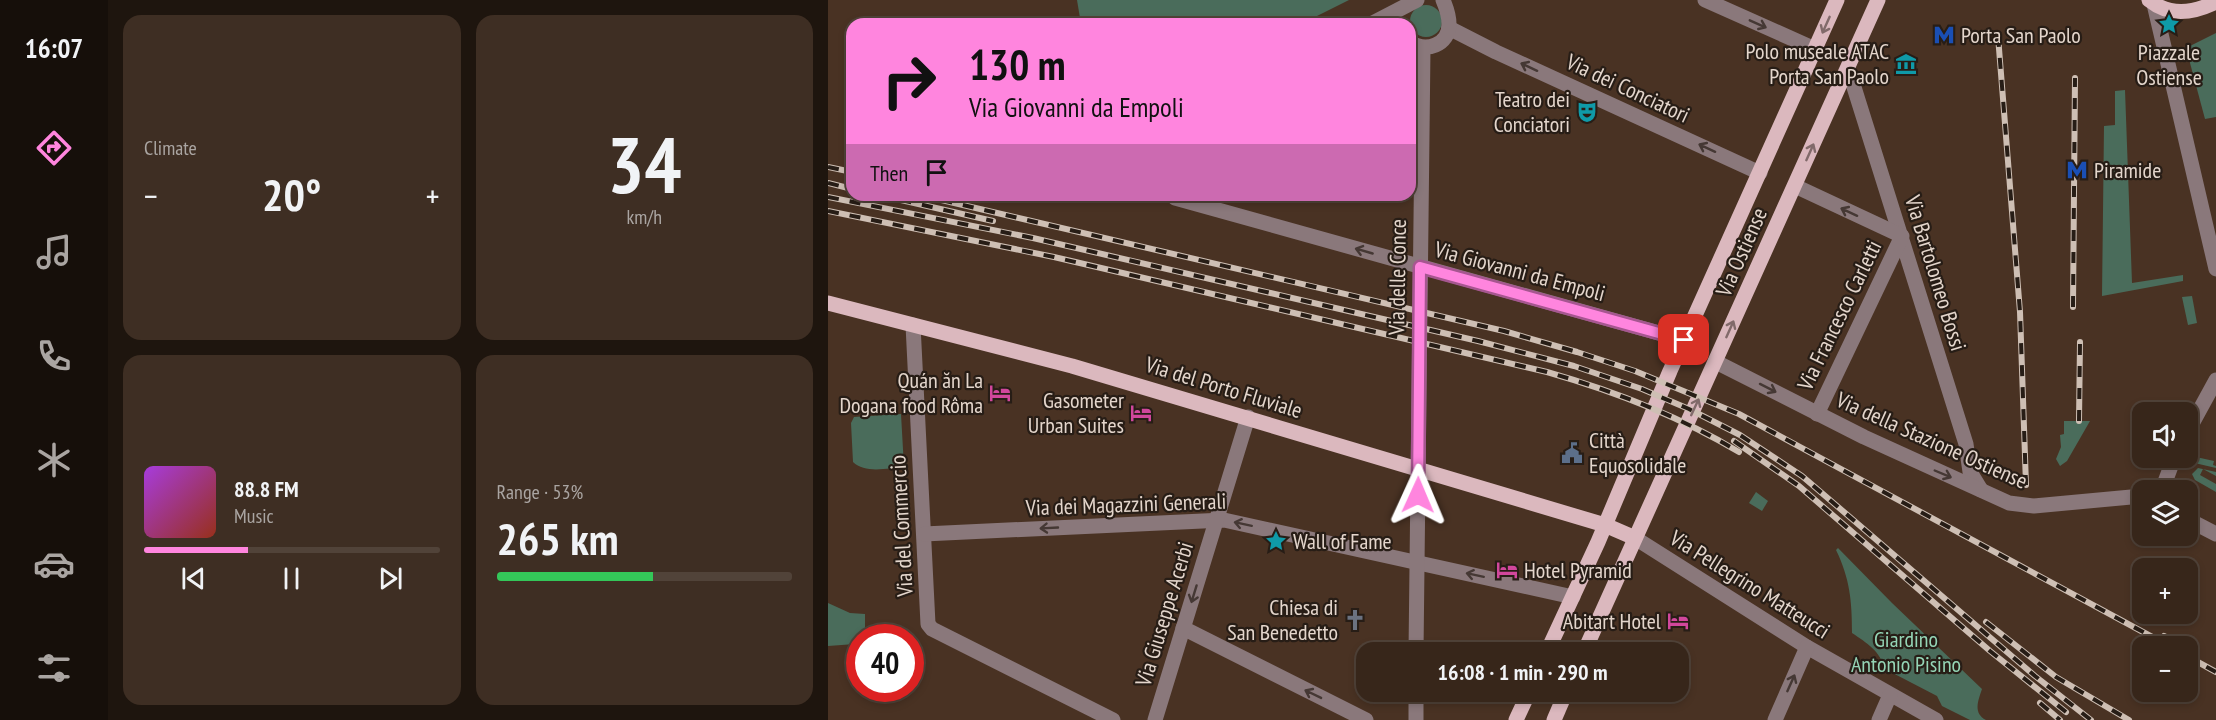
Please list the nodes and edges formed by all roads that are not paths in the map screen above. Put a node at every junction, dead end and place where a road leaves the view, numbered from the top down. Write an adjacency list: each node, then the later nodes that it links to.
1 (1417, 0): 8 (street)
2 (1443, 0): 10 (street)
3 (1705, 0): 12 (street, one-way to 12)
4 (1836, 0): 12 (main road, Via Ostiense, one-way to 12)
5 (1878, 0): 13 (main road, Via Ostiense)
6 (2152, 2): 7 (main road); 19 (street)
7 (2216, 2)
8 (1402, 4): 9 (street)
9 (1380, 18)
10 (1449, 28): 11 (street); 14 (street, Via dei Conciatori, one-way to 10)
11 (1417, 45): 18 (street, Via delle Conce)
12 (1815, 49): 14 (main road, Via Ostiense)
13 (1848, 68): 15 (main road, Via Ostiense, one-way to 13); 17 (street, Via Bartolomeo Bossi)
14 (1760, 173): 22 (main road, Via Ostiense)
15 (1795, 186): 17 (street, one-way to 15); 23 (main road, Via Ostiense, one-way to 15)
16 (1186, 201): 18 (street, Via Giovanni da Empoli, one-way to 16)
17 (1902, 236): 26 (street, Via Francesco Carletti); 29 (street, Via Bartolomeo Bossi)
18 (1420, 267): 22 (street, Via Giovanni da Empoli); 28 (street, Via delle Conce)
19 (2216, 268)
20 (828, 303): 21 (main road, Via del Porto Fluviale)
21 (913, 325): 27 (main road, Via del Porto Fluviale); 34 (street, Via del Commercio)
22 (1684, 340): 33 (main road, Via Ostiense)
23 (1716, 362): 26 (street, Via della Stazione Ostiense, one-way to 26); 36 (main road, Via Ostiense, one-way to 23)
24 (2216, 380): 25 (street)
25 (2198, 413)
26 (1816, 414): 29 (street, Via della Stazione Ostiense, one-way to 29)
27 (1248, 417): 28 (main road, Via del Porto Fluviale); 31 (street, Via Giuseppe Acerbi)
28 (1418, 469): 33 (main road, Via del Porto Fluviale); 37 (street, Via delle Conce)
29 (1981, 490): 30 (street, Via della Stazione Ostiense)
30 (2132, 497)
31 (1216, 520): 34 (street, Via dei Magazzini Generali, one-way to 34); 37 (street, Via dei Magazzini Generali, one-way to 31); 39 (street, Via Giuseppe Acerbi, one-way to 39)
32 (2198, 525): 35 (street)
33 (1612, 528): 36 (main road, Via del Porto Fluviale); 38 (main road, Via Ostiense)
34 (924, 534): 48 (street, Via del Commercio)
35 (2216, 534)
36 (1635, 538): 42 (main road, Via Ostiense); 43 (street, Via Pellegrino Matteucci)
37 (1418, 563): 38 (street, Via dei Magazzini Generali, one-way to 37); 40 (street, Via delle Conce)
38 (1573, 597): 41 (main road, Via Ostiense)
39 (1183, 628): 49 (street, Via Giuseppe Acerbi); 50 (street, one-way to 39)
40 (1416, 642)
41 (1552, 642)
42 (1588, 642)
43 (1807, 647): 44 (street, Via Pellegrino Matteucci); 54 (street, one-way to 43)
44 (1890, 695): 55 (street); 56 (street, Via Pellegrino Matteucci)
45 (1416, 702): 51 (street)
46 (1524, 702): 52 (main road)
47 (1562, 702): 53 (main road)
48 (1113, 720)
49 (1155, 720)
50 (1366, 720)
51 (1416, 720)
52 (1516, 720)
53 (1554, 720)
54 (1775, 720)
55 (1879, 720)
56 (1936, 720)

